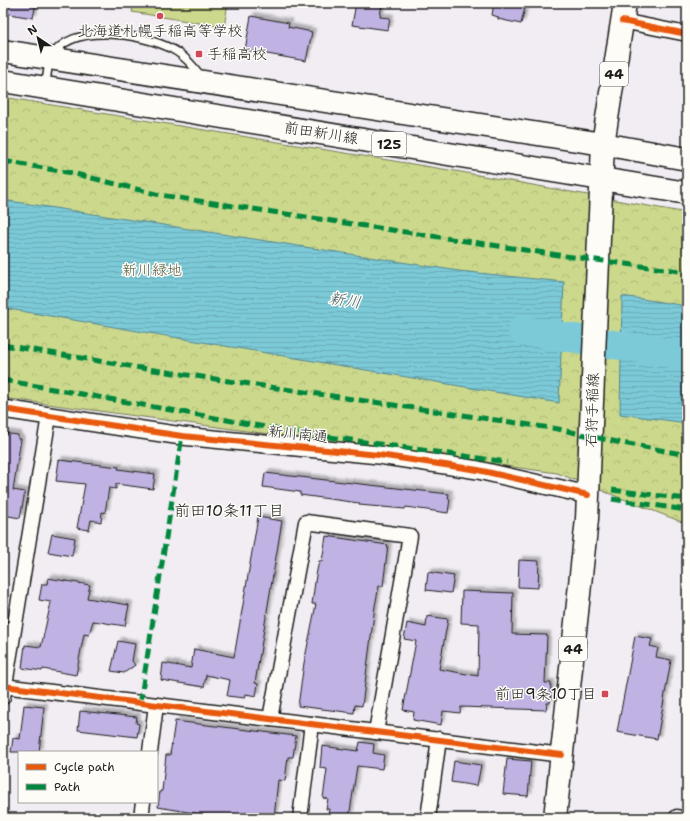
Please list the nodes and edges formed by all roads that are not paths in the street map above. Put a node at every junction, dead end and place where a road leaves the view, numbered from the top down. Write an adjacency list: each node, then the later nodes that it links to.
1 (624, 12): 2 (street); 8 (main road, 石狩手稲線 / 44)
2 (687, 34)
3 (3, 51): 4 (main road, 125)
4 (51, 59): 6 (main road, 125); 6 (lane); 7 (lane)
5 (3, 81): 7 (main road, 前田新川線 / 125)
6 (206, 83): 8 (main road, 125)
7 (46, 88): 10 (main road, 前田新川線 / 125)
8 (603, 144): 9 (main road, 125); 10 (main road, 石狩手稲線 / 44)
9 (687, 159)
10 (601, 178): 11 (main road, 前田新川線 / 125); 14 (main road, 石狩手稲線 / 44)
11 (687, 193)
12 (3, 409): 13 (street, 新川南通)
13 (49, 416): 14 (street, 新川南通); 15 (street)
14 (589, 488): 22 (main road, 石狩手稲線 / 44)
15 (4, 690): 16 (street)
16 (156, 705): 17 (street); 21 (street)
17 (270, 719): 18 (street); 19 (street)
18 (312, 724): 19 (street); 25 (street)
19 (376, 732): 20 (street)
20 (439, 739): 22 (street); 26 (street)
21 (150, 751)
22 (562, 755): 27 (main road, 石狩手稲線 / 44)
23 (143, 803): 24 (street)
24 (141, 818)
25 (300, 818)
26 (428, 818)
27 (555, 818)

